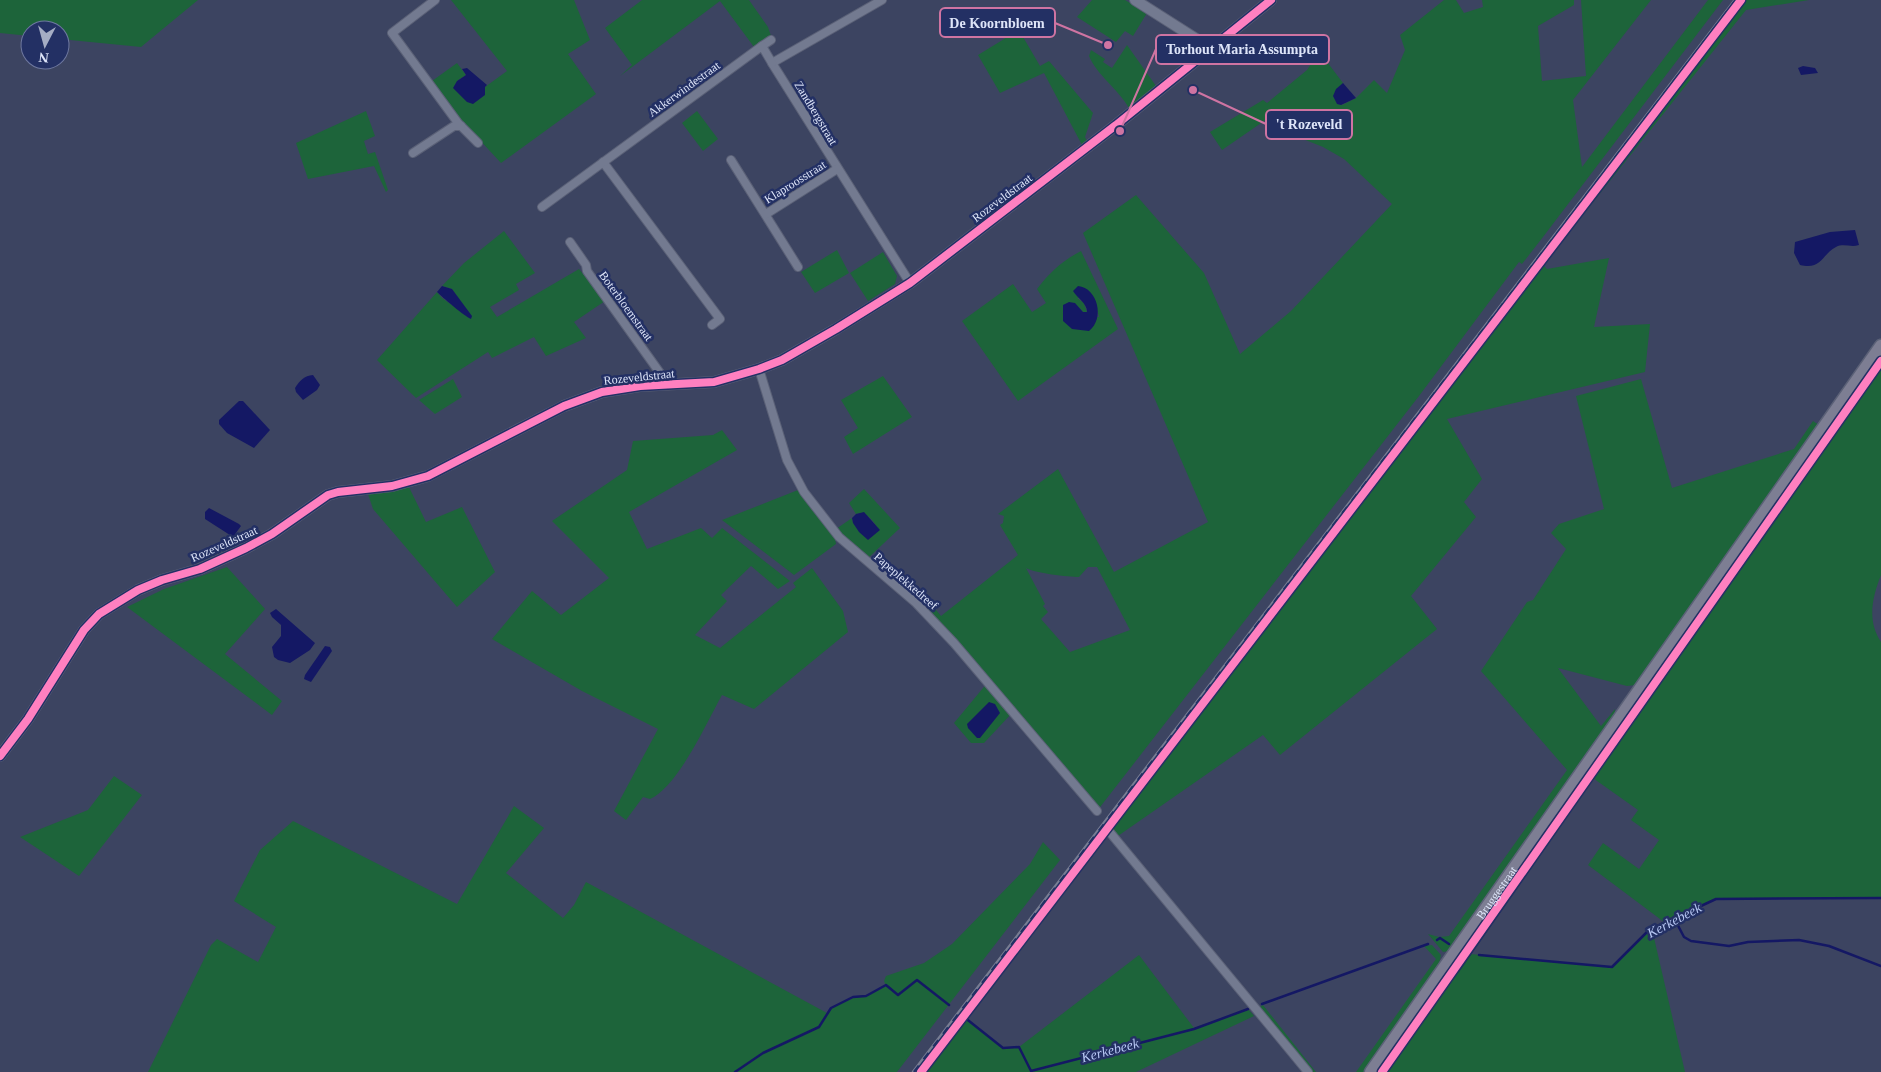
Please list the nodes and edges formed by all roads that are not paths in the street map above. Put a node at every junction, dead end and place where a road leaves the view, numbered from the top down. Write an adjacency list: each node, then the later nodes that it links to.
1 (435, 0): 9 (street)
2 (882, 0): 8 (street)
3 (1135, 0): 7 (street)
4 (1272, 0): 7 (street, Rozeveldstraat)
5 (770, 40): 6 (street)
6 (762, 46): 8 (street); 13 (street, Akkerwindestraat)
7 (1212, 49): 19 (street, Rozeveldstraat)
8 (772, 63): 14 (street, Zandbergstraat)
9 (461, 126): 10 (street); 11 (street)
10 (478, 143)
11 (413, 153)
12 (731, 160): 16 (street, Klaproosstraat)
13 (603, 162): 15 (street, Akkerwindestraat); 20 (street)
14 (837, 169): 16 (street, Klaproosstraat); 19 (street, Zandbergstraat)
15 (542, 207)
16 (766, 214): 18 (street, Klaproosstraat)
17 (570, 242): 23 (street, Boterbloemstraat)
18 (798, 267)
19 (910, 283): 22 (street, Rozeveldstraat)
20 (712, 325)
21 (1881, 346): 28 (main road, Bruggestraat)
22 (760, 370): 23 (street, Rozeveldstraat); 25 (street, Papeplekkedreef)
23 (661, 385): 24 (street, Rozeveldstraat)
24 (0, 756)
25 (1097, 811)
26 (1108, 830): 27 (street)
27 (1308, 1072)
28 (1371, 1072)

